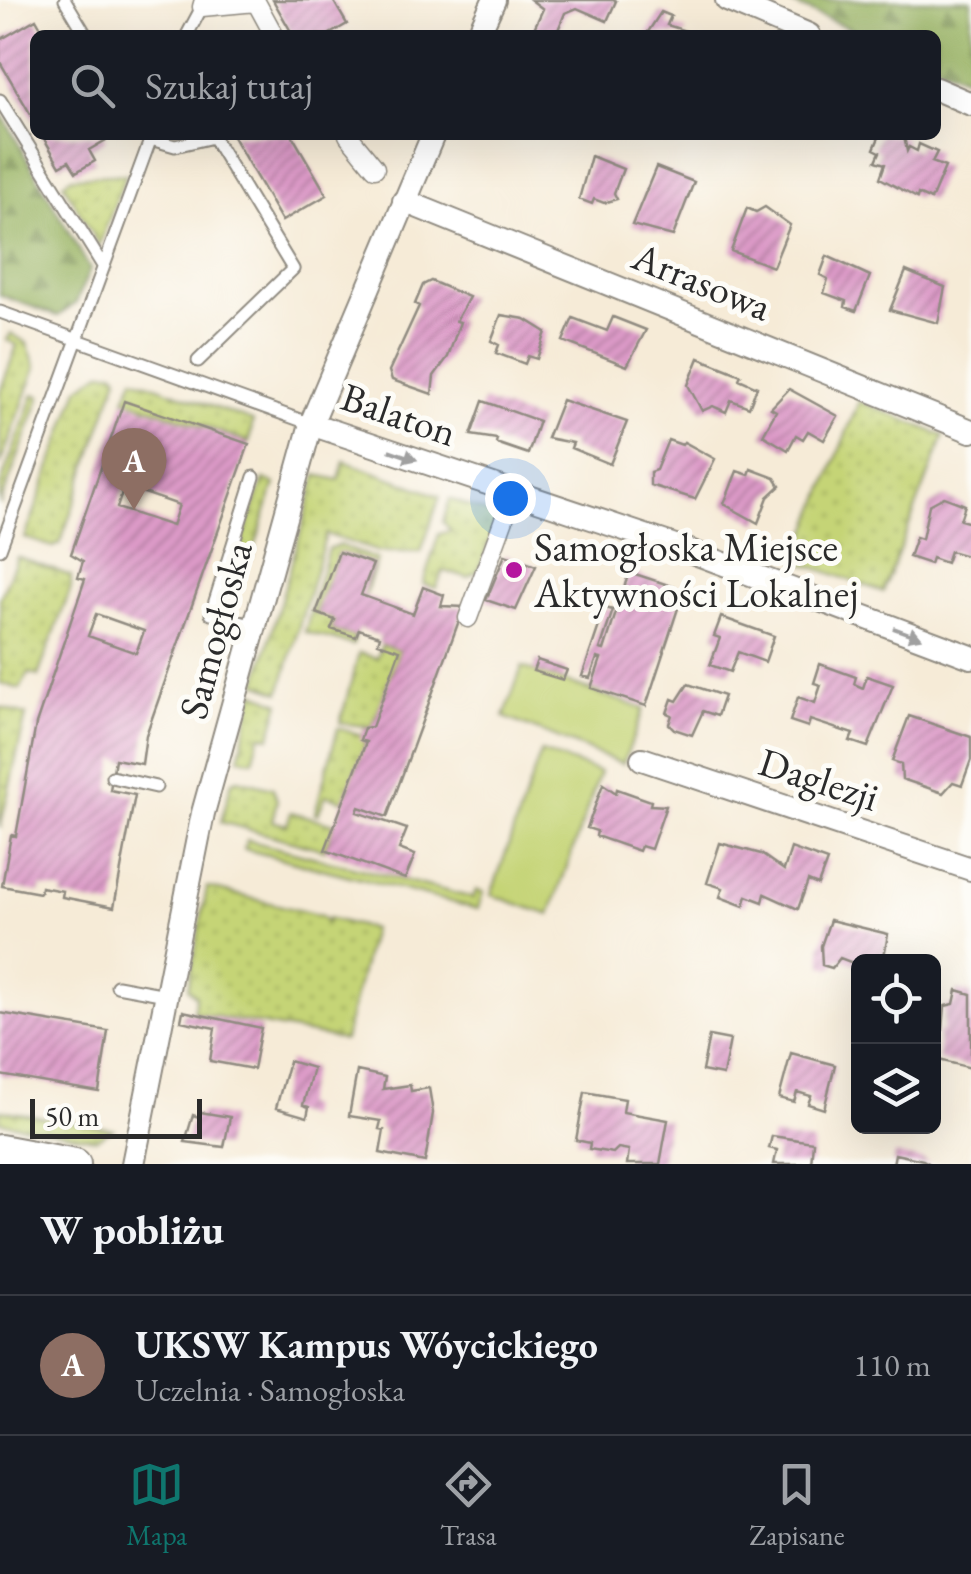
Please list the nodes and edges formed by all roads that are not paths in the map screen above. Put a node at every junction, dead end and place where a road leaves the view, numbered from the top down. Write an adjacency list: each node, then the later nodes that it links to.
1 (66, 0): 6 (lane)
2 (494, 0): 9 (street)
3 (728, 0): 10 (street)
4 (255, 1): 5 (street); 8 (street)
5 (203, 4): 7 (lane)
6 (83, 30)
7 (190, 30)
8 (271, 30)
9 (480, 30)
10 (798, 30)
11 (941, 91): 13 (street)
12 (0, 100): 22 (lane)
13 (971, 104)
14 (148, 140): 22 (lane)
15 (158, 140): 16 (lane)
16 (201, 140)
17 (216, 140): 25 (lane)
18 (352, 140): 20 (street)
19 (431, 140): 21 (street, Samogłoska)
20 (375, 168)
21 (404, 200): 26 (street, Samogłoska); 27 (street, Arrasowa)
22 (103, 266): 24 (lane)
23 (0, 312): 24 (lane)
24 (78, 339): 26 (lane); 30 (lane)
25 (198, 361)
26 (310, 424): 32 (street, Samogłoska); 33 (street, Balaton, one-way to 33)
27 (971, 431)
28 (254, 476): 32 (lane)
29 (504, 519): 31 (street)
30 (0, 548)
31 (468, 618)
32 (254, 626): 39 (street, Samogłoska)
33 (971, 657)
34 (642, 760): 37 (street, Daglezji)
35 (112, 777): 36 (lane)
36 (156, 787)
37 (971, 869)
38 (116, 986): 39 (lane)
39 (166, 995): 42 (street, Samogłoska)
40 (0, 1150): 41 (street)
41 (75, 1164)
42 (134, 1164)

